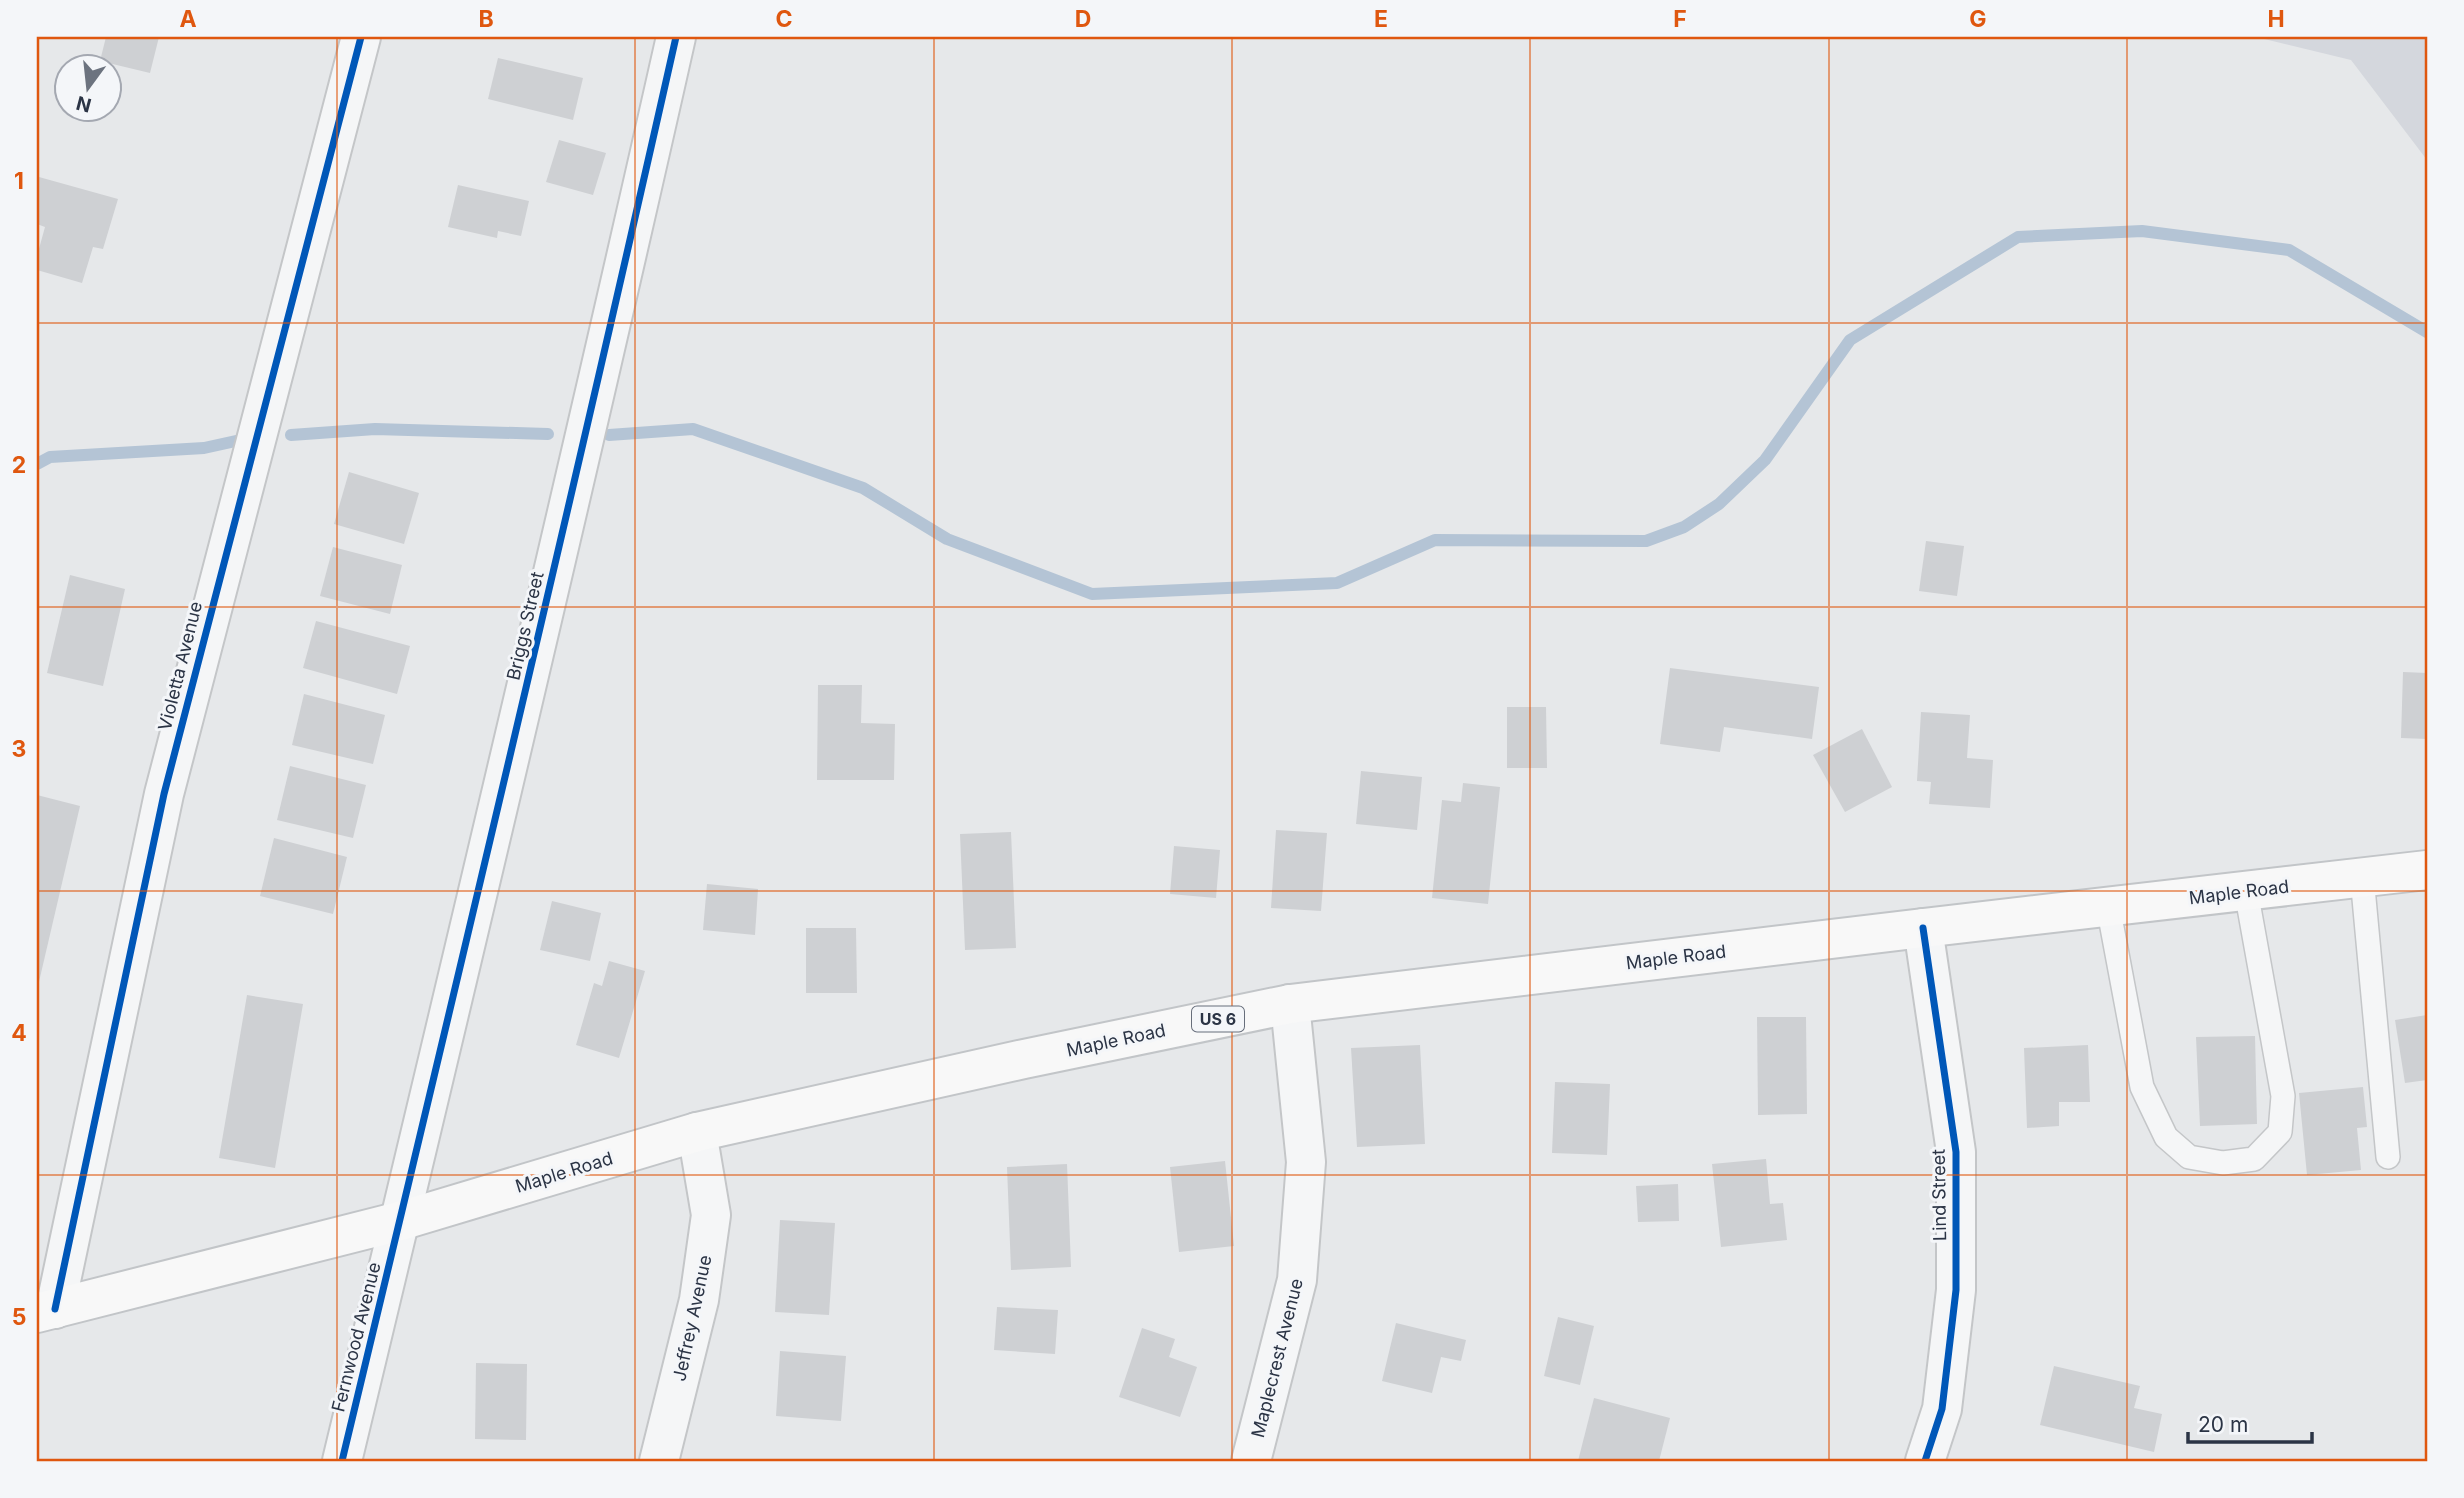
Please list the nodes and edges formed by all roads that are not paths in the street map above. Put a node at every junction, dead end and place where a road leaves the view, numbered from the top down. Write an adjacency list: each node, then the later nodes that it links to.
1 (361, 37): 12 (street, Violetta Avenue)
2 (676, 37): 11 (street, Briggs Street)
3 (2427, 870): 4 (main road, Maple Road / US 6)
4 (2362, 877): 5 (main road, Maple Road / US 6); 10 (lane)
5 (2246, 891): 6 (main road, Maple Road / US 6); 6 (lane)
6 (2108, 906): 7 (main road, Maple Road / US 6)
7 (1923, 928): 8 (main road, Maple Road / US 6); 16 (street, Lind Street)
8 (1290, 1004): 9 (main road, Maple Road / US 6); 15 (street, Maplecrest Avenue)
9 (697, 1132): 11 (main road, Maple Road / US 6); 14 (street, Jeffrey Avenue)
10 (2388, 1157)
11 (400, 1221): 12 (main road, Maple Road / US 6); 13 (street, Fernwood Avenue)
12 (46, 1311)
13 (342, 1461)
14 (659, 1461)
15 (1251, 1461)
16 (1926, 1461)

